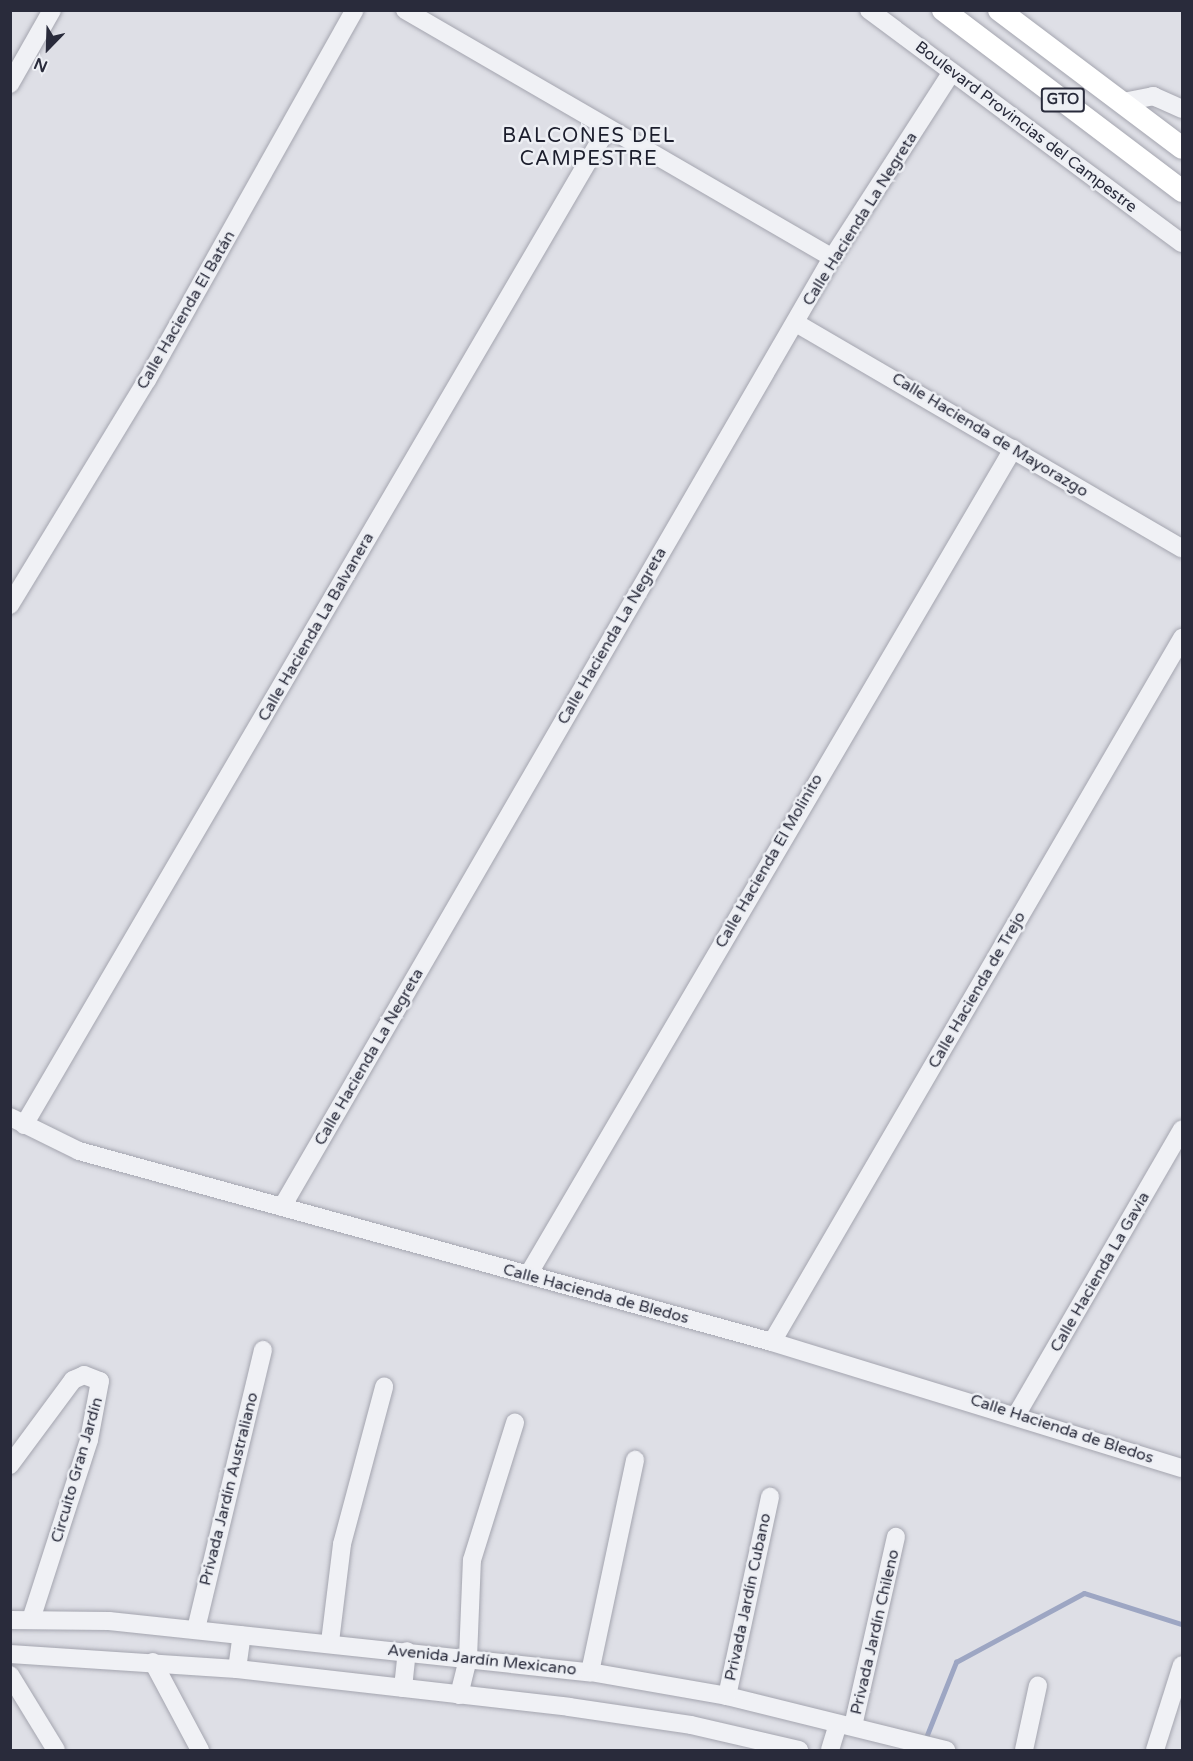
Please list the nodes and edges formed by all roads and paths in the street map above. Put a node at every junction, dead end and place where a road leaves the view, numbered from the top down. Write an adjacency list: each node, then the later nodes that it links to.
1 (52, 10): 8 (street)
2 (355, 10): 19 (street, Calle Hacienda El Batán)
3 (405, 10): 11 (street)
4 (869, 10): 7 (street, Boulevard Provincias del Campestre)
5 (943, 10): 13 (main road, GTO)
6 (999, 10): 9 (main road, GTO)
7 (952, 72): 14 (street, Boulevard Provincias del Campestre); 15 (street, Calle Hacienda La Negreta)
8 (10, 84)
9 (1124, 102): 10 (street); 12 (main road, GTO)
10 (1182, 109)
11 (607, 129): 15 (street); 21 (street, Calle Hacienda La Balvanera)
12 (1182, 148)
13 (1182, 191)
14 (1182, 243)
15 (832, 258): 16 (street, Calle Hacienda La Negreta)
16 (796, 323): 17 (street, Calle Hacienda de Mayorazgo); 23 (street, Calle Hacienda La Negreta)
17 (1013, 448): 18 (street, Calle Hacienda de Mayorazgo); 24 (street, Calle Hacienda El Molinito)
18 (1182, 549)
19 (10, 605)
20 (1182, 638): 25 (street, Calle Hacienda de Trejo)
21 (17, 1121): 23 (street, Calle Hacienda de Bledos)
22 (1182, 1129): 28 (street, Calle Hacienda La Gavia)
23 (282, 1207): 24 (street, Calle Hacienda de Bledos)
24 (528, 1275): 25 (street, Calle Hacienda de Bledos)
25 (772, 1342): 28 (street, Calle Hacienda de Bledos)
26 (263, 1350): 37 (street, Privada Jardín Australiano)
27 (384, 1387): 39 (street)
28 (1017, 1414): 32 (street, Calle Hacienda de Bledos)
29 (515, 1423): 42 (street)
30 (635, 1460): 46 (street)
31 (10, 1465): 36 (street, Circuito Gran Jardín)
32 (1182, 1468)
33 (770, 1497): 51 (street, Privada Jardín Cubano)
34 (896, 1537): 52 (street, Privada Jardín Chileno)
35 (10, 1620): 36 (street, Avenida Jardín Mexicano)
36 (31, 1620): 37 (street, Avenida Jardín Mexicano)
37 (196, 1629): 38 (street, Avenida Jardín Mexicano)
38 (242, 1635): 39 (street, Avenida Jardín Mexicano); 45 (street)
39 (330, 1642): 40 (street, Avenida Jardín Mexicano)
40 (408, 1651): 42 (street, Avenida Jardín Mexicano); 49 (street)
41 (10, 1654): 43 (street)
42 (468, 1658): 46 (street, Avenida Jardín Mexicano); 50 (street)
43 (153, 1662): 45 (street); 55 (street)
44 (1182, 1665): 60 (street)
45 (237, 1669): 49 (street)
46 (590, 1672): 51 (street, Avenida Jardín Mexicano)
47 (10, 1675): 54 (street)
48 (1038, 1685): 59 (street)
49 (403, 1688): 50 (street)
50 (459, 1695): 56 (street)
51 (727, 1696): 52 (street, Avenida Jardín Mexicano)
52 (845, 1725): 53 (street, Avenida Jardín Mexicano); 57 (street, Privada Jardín Chileno)
53 (883, 1742): 58 (street, Avenida Jardín Mexicano)
54 (56, 1750)
55 (200, 1750)
56 (799, 1750)
57 (830, 1750)
58 (946, 1750)
59 (1024, 1750)
60 (1155, 1750)

